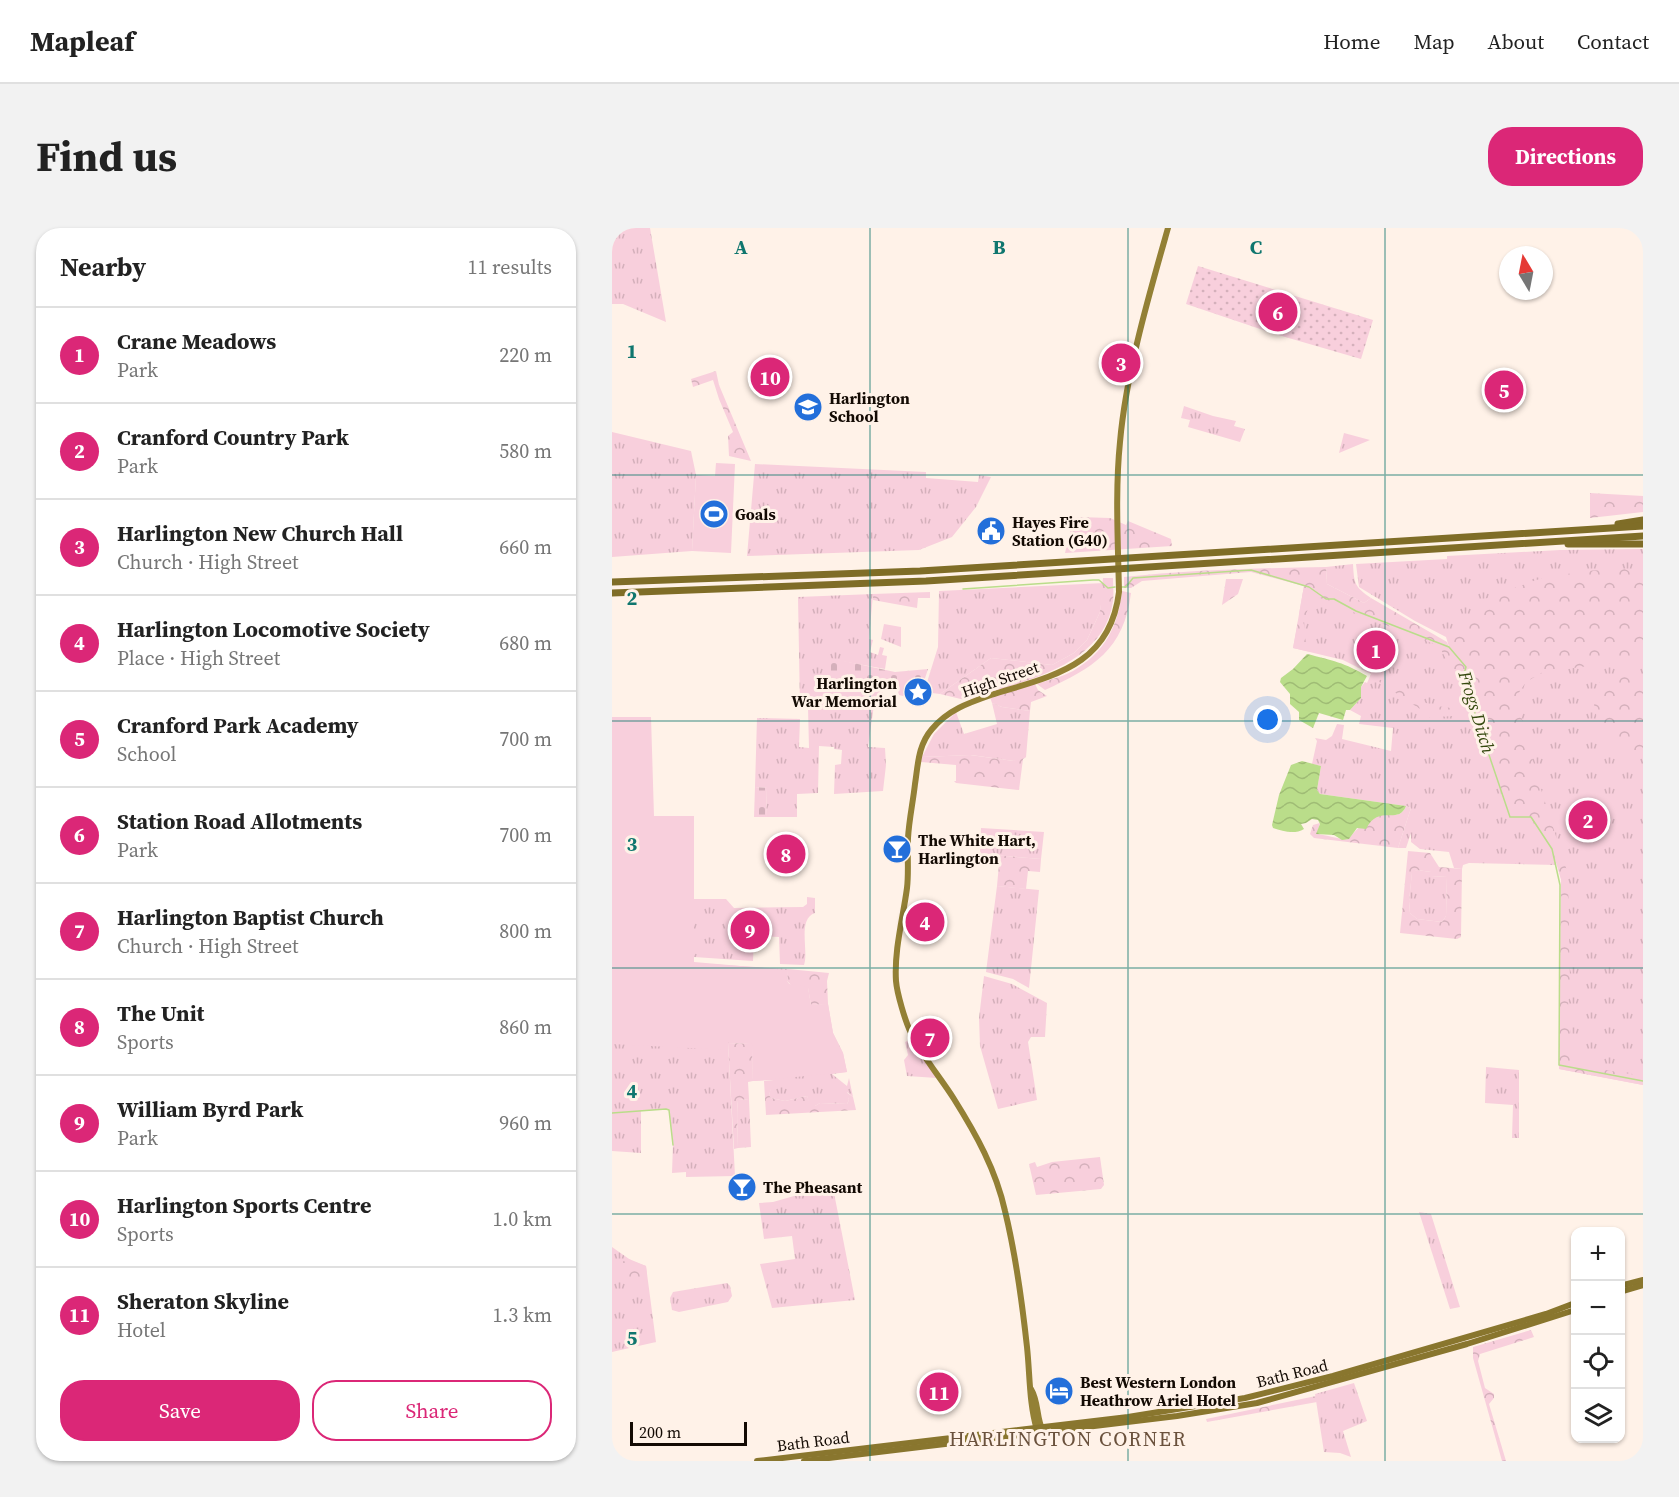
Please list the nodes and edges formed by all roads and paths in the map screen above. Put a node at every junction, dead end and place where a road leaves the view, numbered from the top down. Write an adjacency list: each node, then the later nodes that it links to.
1 (1168, 228): 16 (main road, High Street)
2 (1643, 520): 4 (highway)
3 (1643, 526): 4 (highway)
4 (1586, 529): 8 (highway)
5 (1643, 536): 6 (highway)
6 (1548, 541): 7 (highway); 9 (highway)
7 (1643, 544)
8 (612, 582)
9 (612, 592)
10 (1643, 1280): 11 (highway)
11 (1625, 1285)
12 (1643, 1285): 13 (highway)
13 (1625, 1290)
14 (1571, 1305): 19 (highway, Bath Road)
15 (1571, 1311): 19 (highway, Bath Road)
16 (1031, 1389): 17 (main road); 19 (main road)
17 (1034, 1414): 18 (main road); 19 (main road)
18 (1023, 1429): 19 (highway, Bath Road); 20 (highway, Bath Road)
19 (1040, 1430): 21 (highway, Bath Road)
20 (757, 1461)
21 (804, 1461)

